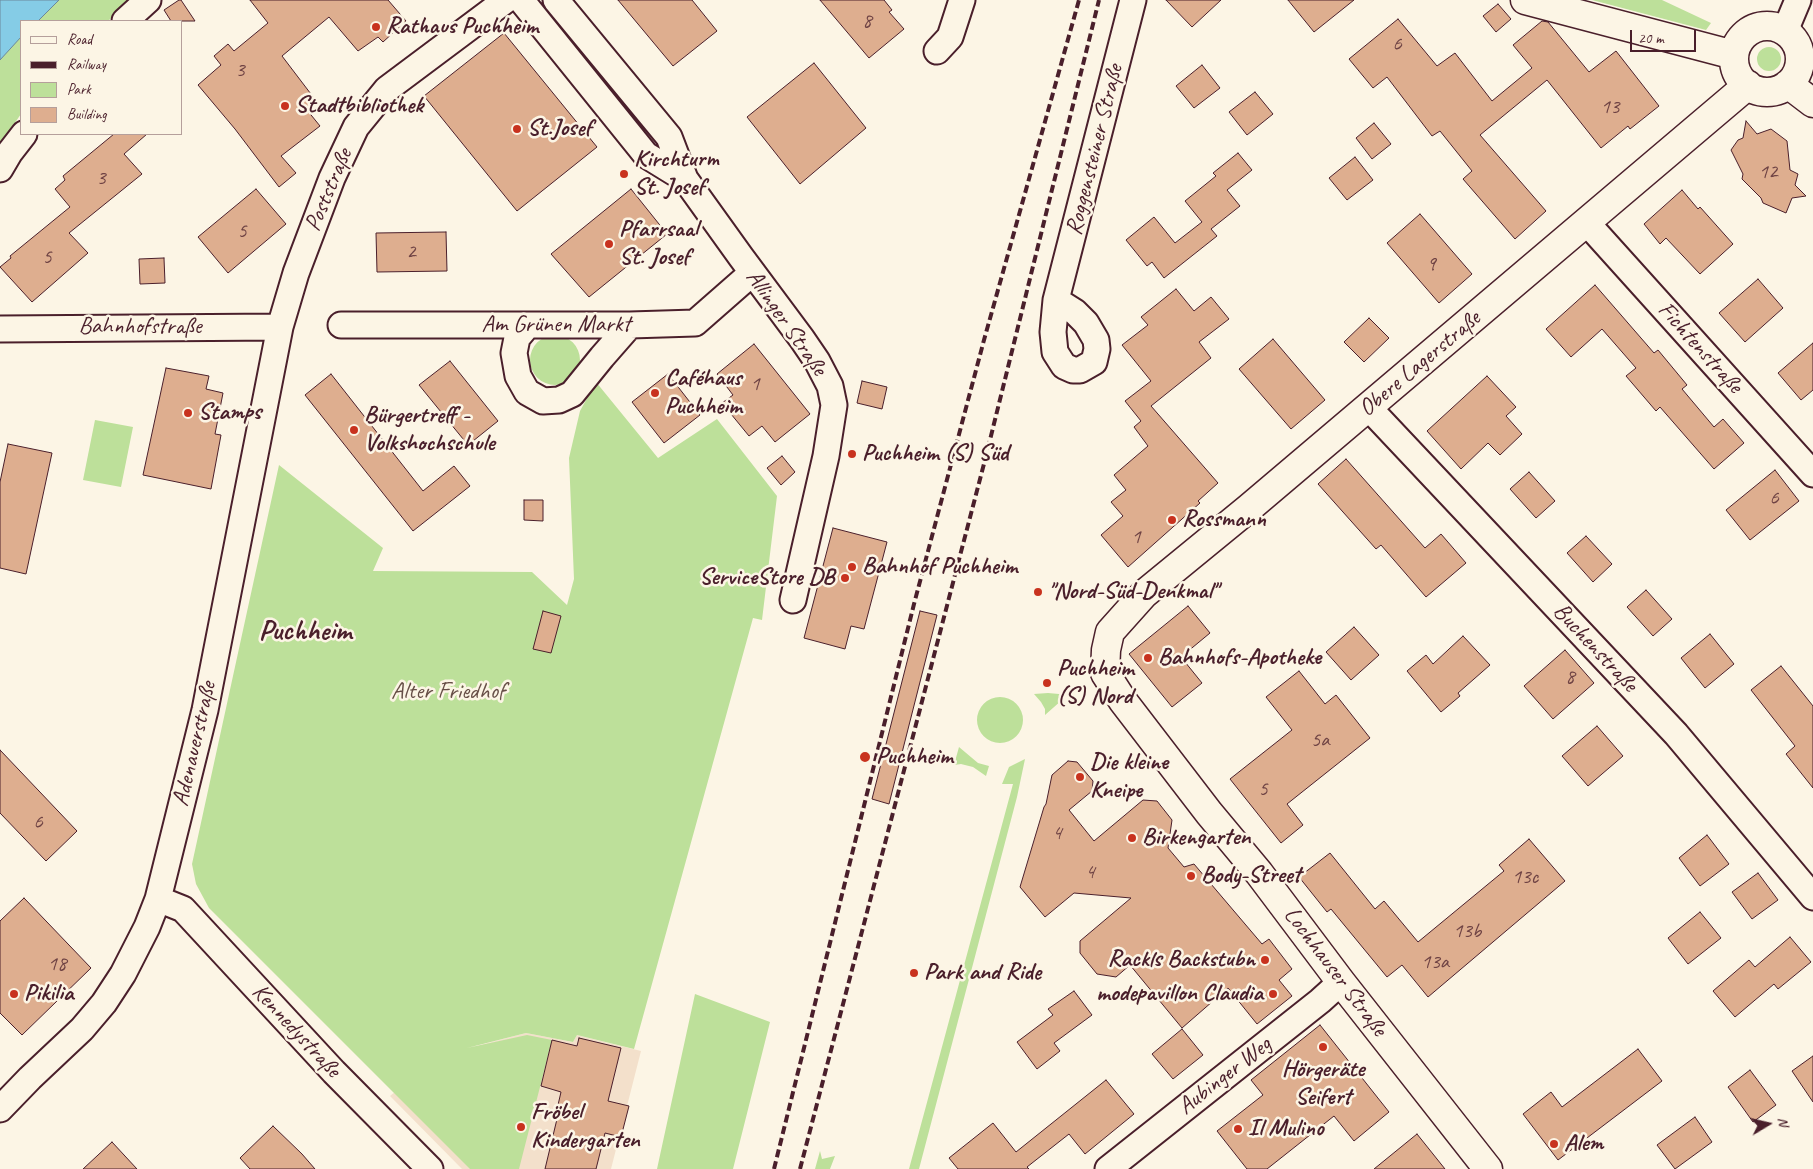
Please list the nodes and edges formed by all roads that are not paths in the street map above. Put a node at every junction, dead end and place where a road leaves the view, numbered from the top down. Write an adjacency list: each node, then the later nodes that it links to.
1 (148, 0): 9 (street)
2 (506, 0): 25 (street, Poststraße)
3 (521, 0): 18 (street, Allinger Straße)
4 (556, 0): 18 (street, Allinger Straße)
5 (962, 0): 11 (street)
6 (1133, 0): 21 (street, Roggensteiner Straße)
7 (1525, 0): 12 (street)
8 (1798, 0): 10 (street)
9 (126, 20)
10 (1785, 30): 12 (street); 13 (street)
11 (937, 51)
12 (1734, 55): 14 (street)
13 (1788, 84): 14 (street); 15 (street)
14 (1748, 86): 19 (street, Obere Lagerstraße)
15 (1813, 103)
16 (23, 135): 17 (street)
17 (0, 169)
18 (685, 179): 20 (street, Allinger Straße)
19 (1587, 223): 27 (street, Obere Lagerstraße); 28 (street, Fichtenstraße)
20 (752, 273): 24 (street, Am Grünen Markt); 29 (street, Allinger Straße)
21 (1056, 300)
22 (340, 325): 23 (street, Am Grünen Markt)
23 (528, 325): 24 (street, Am Grünen Markt); 24 (street)
24 (630, 325)
25 (280, 327): 26 (street, Bahnhofstraße); 32 (street, Adenauerstraße)
26 (0, 329)
27 (1368, 408): 30 (street, Obere Lagerstraße); 31 (street, Buchenstraße)
28 (1813, 474)
29 (793, 600)
30 (1106, 650): 33 (street, Lochhauser Straße)
31 (1813, 897)
32 (158, 899): 34 (street, Adenauerstraße); 35 (street, Kennedystraße)
33 (1341, 982): 36 (street, Aubinger Weg); 37 (street, Lochhauser Straße)
34 (0, 1109)
35 (430, 1169)
36 (1108, 1169)
37 (1488, 1169)

